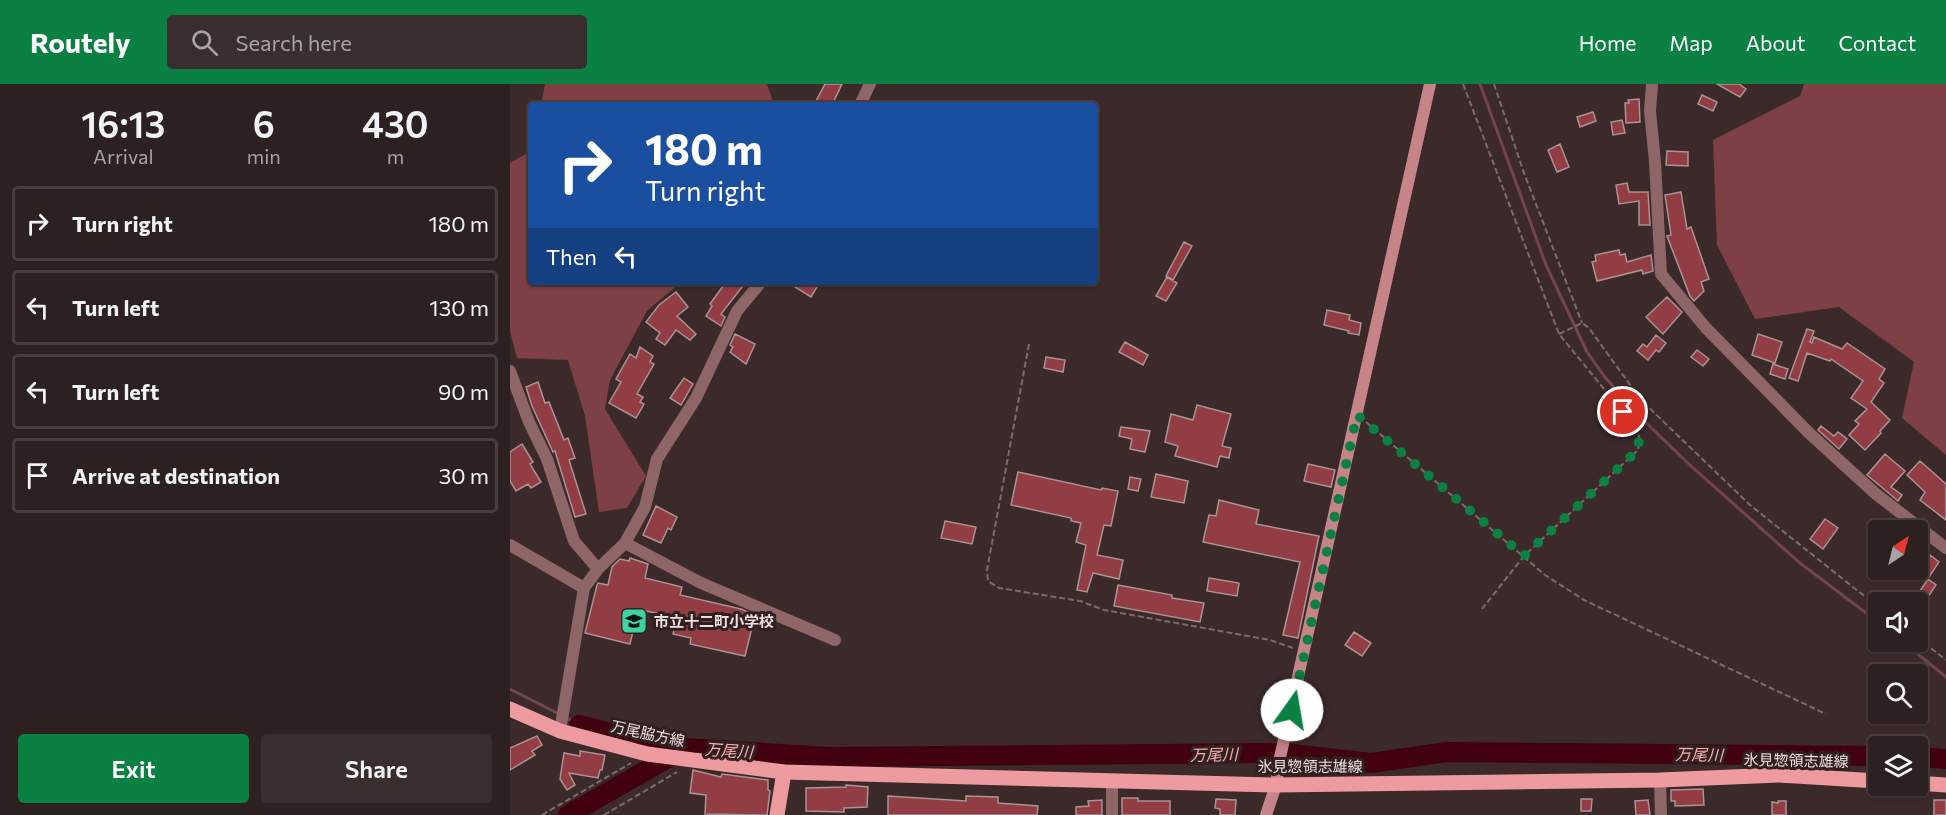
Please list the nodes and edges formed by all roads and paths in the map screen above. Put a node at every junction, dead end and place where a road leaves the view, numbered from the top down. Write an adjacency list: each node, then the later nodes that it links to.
1 (870, 84): 6 (street)
2 (1430, 84): 12 (street)
3 (1463, 84): 9 (path)
4 (1494, 84): 8 (path)
5 (1652, 84): 15 (street)
6 (861, 102)
7 (758, 285): 13 (street)
8 (1582, 323): 9 (path); 19 (path)
9 (1559, 334): 16 (path)
10 (1029, 344): 23 (path)
11 (510, 371): 17 (street)
12 (1357, 415): 16 (path); 23 (street)
13 (625, 543): 17 (street); 21 (street)
14 (510, 545): 18 (street)
15 (1946, 548)
16 (1524, 556): 20 (path); 26 (path)
17 (598, 569): 18 (street)
18 (584, 588): 27 (street)
19 (1868, 599)
20 (1482, 609)
21 (835, 640)
22 (1928, 646): 24 (path)
23 (1305, 653): 35 (street)
24 (1946, 660)
25 (510, 709): 27 (main road, 万尾脇方線)
26 (1826, 714)
27 (561, 728): 28 (main road, 万尾脇方線)
28 (647, 754): 29 (main road, 万尾脇方線); 37 (path)
29 (694, 761): 30 (main road, 万尾脇方線); 38 (path)
30 (784, 772): 33 (main road, 氷見惣領志雄線); 39 (main road)
31 (1659, 780): 32 (main road, 氷見惣領志雄線); 35 (main road, 氷見惣領志雄線); 42 (street)
32 (1868, 780)
33 (1112, 781): 35 (main road, 氷見惣領志雄線); 40 (street)
34 (1928, 784): 36 (main road)
35 (1276, 785): 41 (street)
36 (1946, 785)
37 (543, 815)
38 (604, 815)
39 (777, 815)
40 (1112, 815)
41 (1266, 815)
42 (1660, 815)

